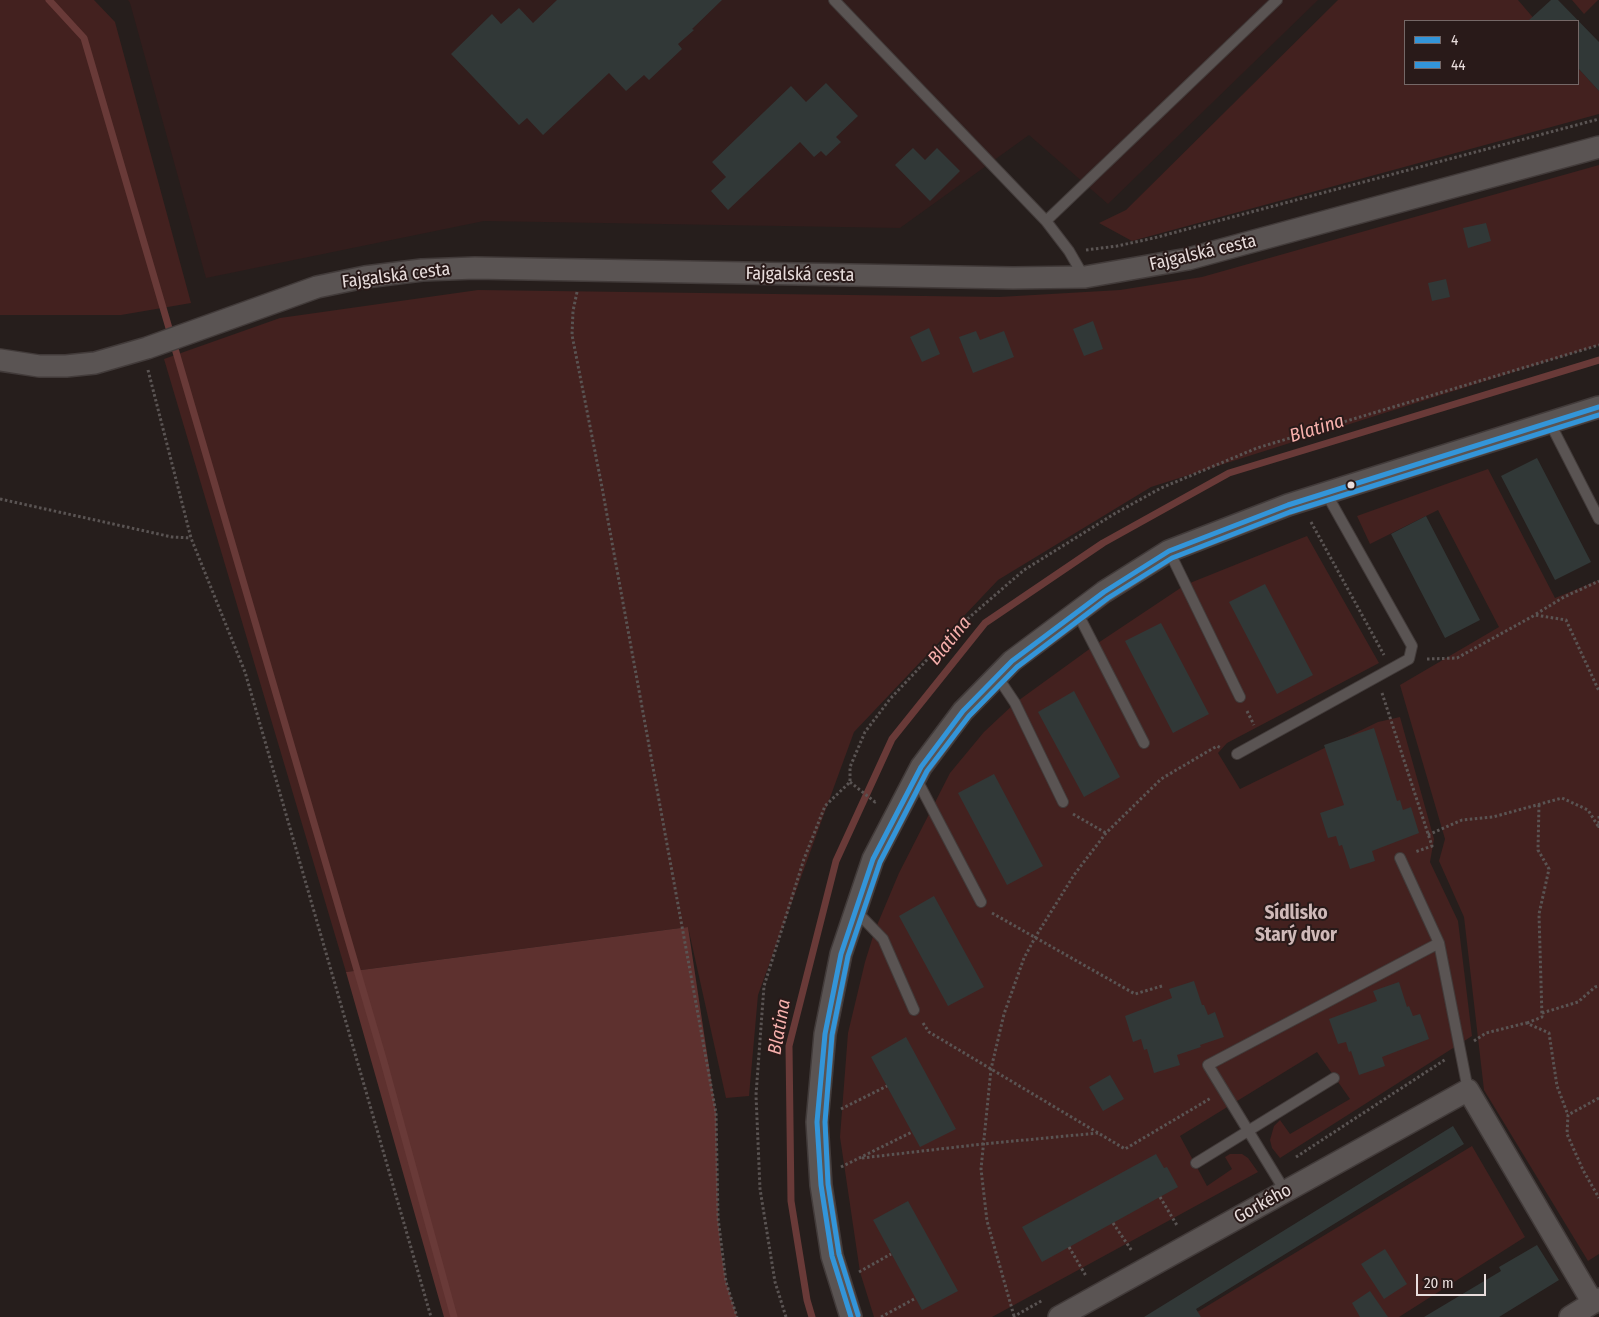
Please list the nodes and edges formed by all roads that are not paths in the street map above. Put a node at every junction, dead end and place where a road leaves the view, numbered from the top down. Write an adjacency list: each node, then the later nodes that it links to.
1 (834, 0): 4 (lane)
2 (1277, 0): 4 (lane)
3 (1599, 148): 5 (street, Fajgalská cesta)
4 (1046, 221): 5 (lane)
5 (1085, 278): 6 (street, Fajgalská cesta)
6 (0, 360)
7 (1599, 407): 8 (street)
8 (1550, 423): 9 (street); 10 (lane)
9 (1326, 493): 11 (street); 16 (lane)
10 (1599, 519)
11 (1169, 551): 12 (street); 14 (lane)
12 (1077, 612): 13 (street); 15 (lane)
13 (998, 676): 17 (street); 18 (lane)
14 (1240, 697)
15 (1144, 743)
16 (1237, 754)
17 (915, 777): 20 (lane); 21 (street)
18 (1063, 802)
19 (1400, 858): 22 (lane)
20 (981, 902)
21 (856, 910): 23 (lane); 30 (street)
22 (1439, 943): 25 (lane); 26 (lane)
23 (914, 1010)
24 (1334, 1078): 26 (lane)
25 (1468, 1090): 28 (street, Gorkého); 29 (street)
26 (1248, 1131): 27 (lane); 28 (lane)
27 (1196, 1163)
28 (1285, 1191): 31 (street, Gorkého)
29 (1596, 1301): 32 (street)
30 (851, 1317)
31 (1059, 1317)
32 (1570, 1317)

